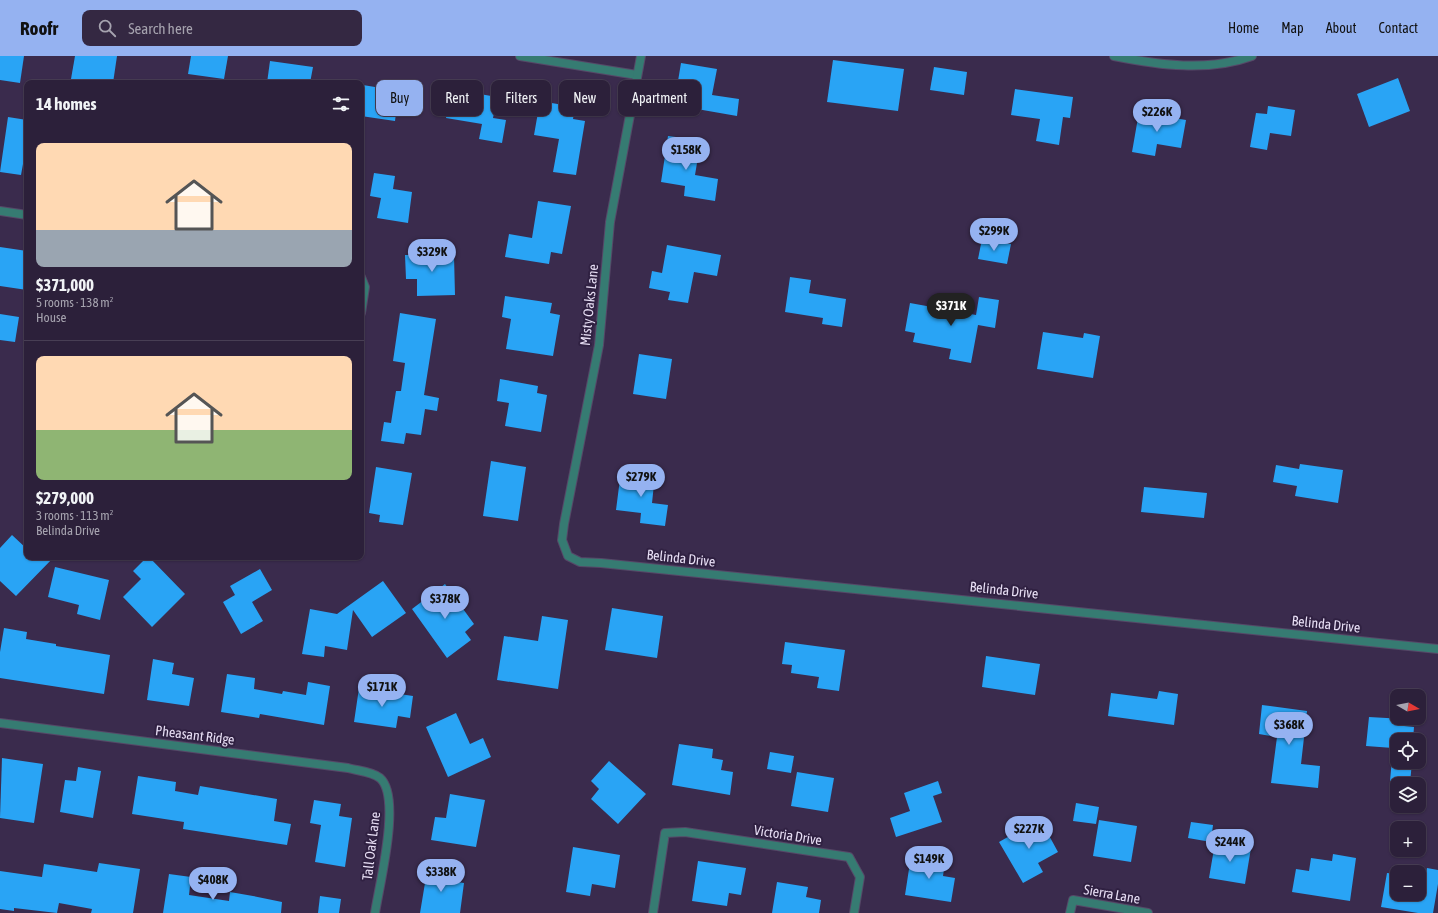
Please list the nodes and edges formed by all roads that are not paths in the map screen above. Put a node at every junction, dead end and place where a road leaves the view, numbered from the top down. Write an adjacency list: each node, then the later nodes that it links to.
1 (520, 56): 5 (street)
2 (641, 56): 5 (street, Misty Oaks Lane)
3 (1114, 56): 4 (street)
4 (1252, 56)
5 (638, 75): 8 (street, Misty Oaks Lane)
6 (0, 210): 7 (street)
7 (24, 214)
8 (568, 556): 9 (street, Belinda Drive)
9 (1438, 649)
10 (0, 723): 11 (street, Pheasant Ridge)
11 (383, 782): 12 (street, Tall Oak Lane)
12 (375, 913)
13 (653, 913): 14 (street, Victoria Drive)
14 (854, 913)
15 (1070, 913): 16 (street, Sierra Lane)
16 (1148, 913)

